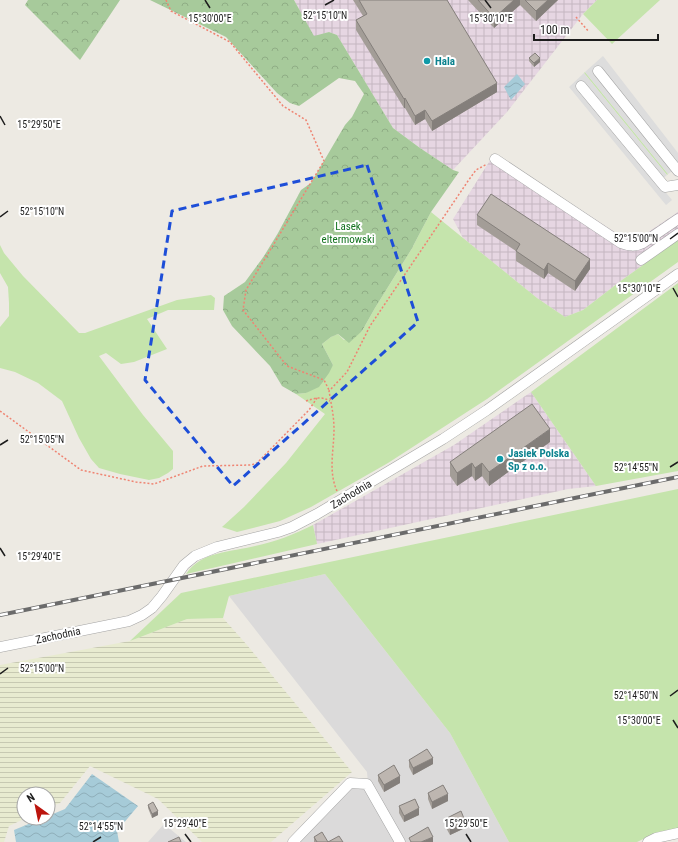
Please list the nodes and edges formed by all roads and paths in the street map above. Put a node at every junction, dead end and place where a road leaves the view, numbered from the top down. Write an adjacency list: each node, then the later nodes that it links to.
1 (166, 0): 13 (path)
2 (576, 18): 3 (path)
3 (590, 32)
4 (598, 71): 7 (street)
5 (581, 86): 8 (street)
6 (495, 159): 9 (street); 16 (path)
7 (678, 171)
8 (678, 185)
9 (678, 219)
10 (678, 234): 11 (street)
11 (641, 260)
12 (678, 274): 18 (street, Zachodnia)
13 (329, 390)
14 (317, 398): 15 (path); 16 (path); 17 (path)
15 (306, 401)
16 (331, 402): 18 (path)
17 (0, 411)
18 (342, 500): 19 (street, Zachodnia)
19 (0, 647)
20 (678, 833): 23 (street)
21 (293, 842): 22 (street)
22 (400, 842)
23 (648, 842)

